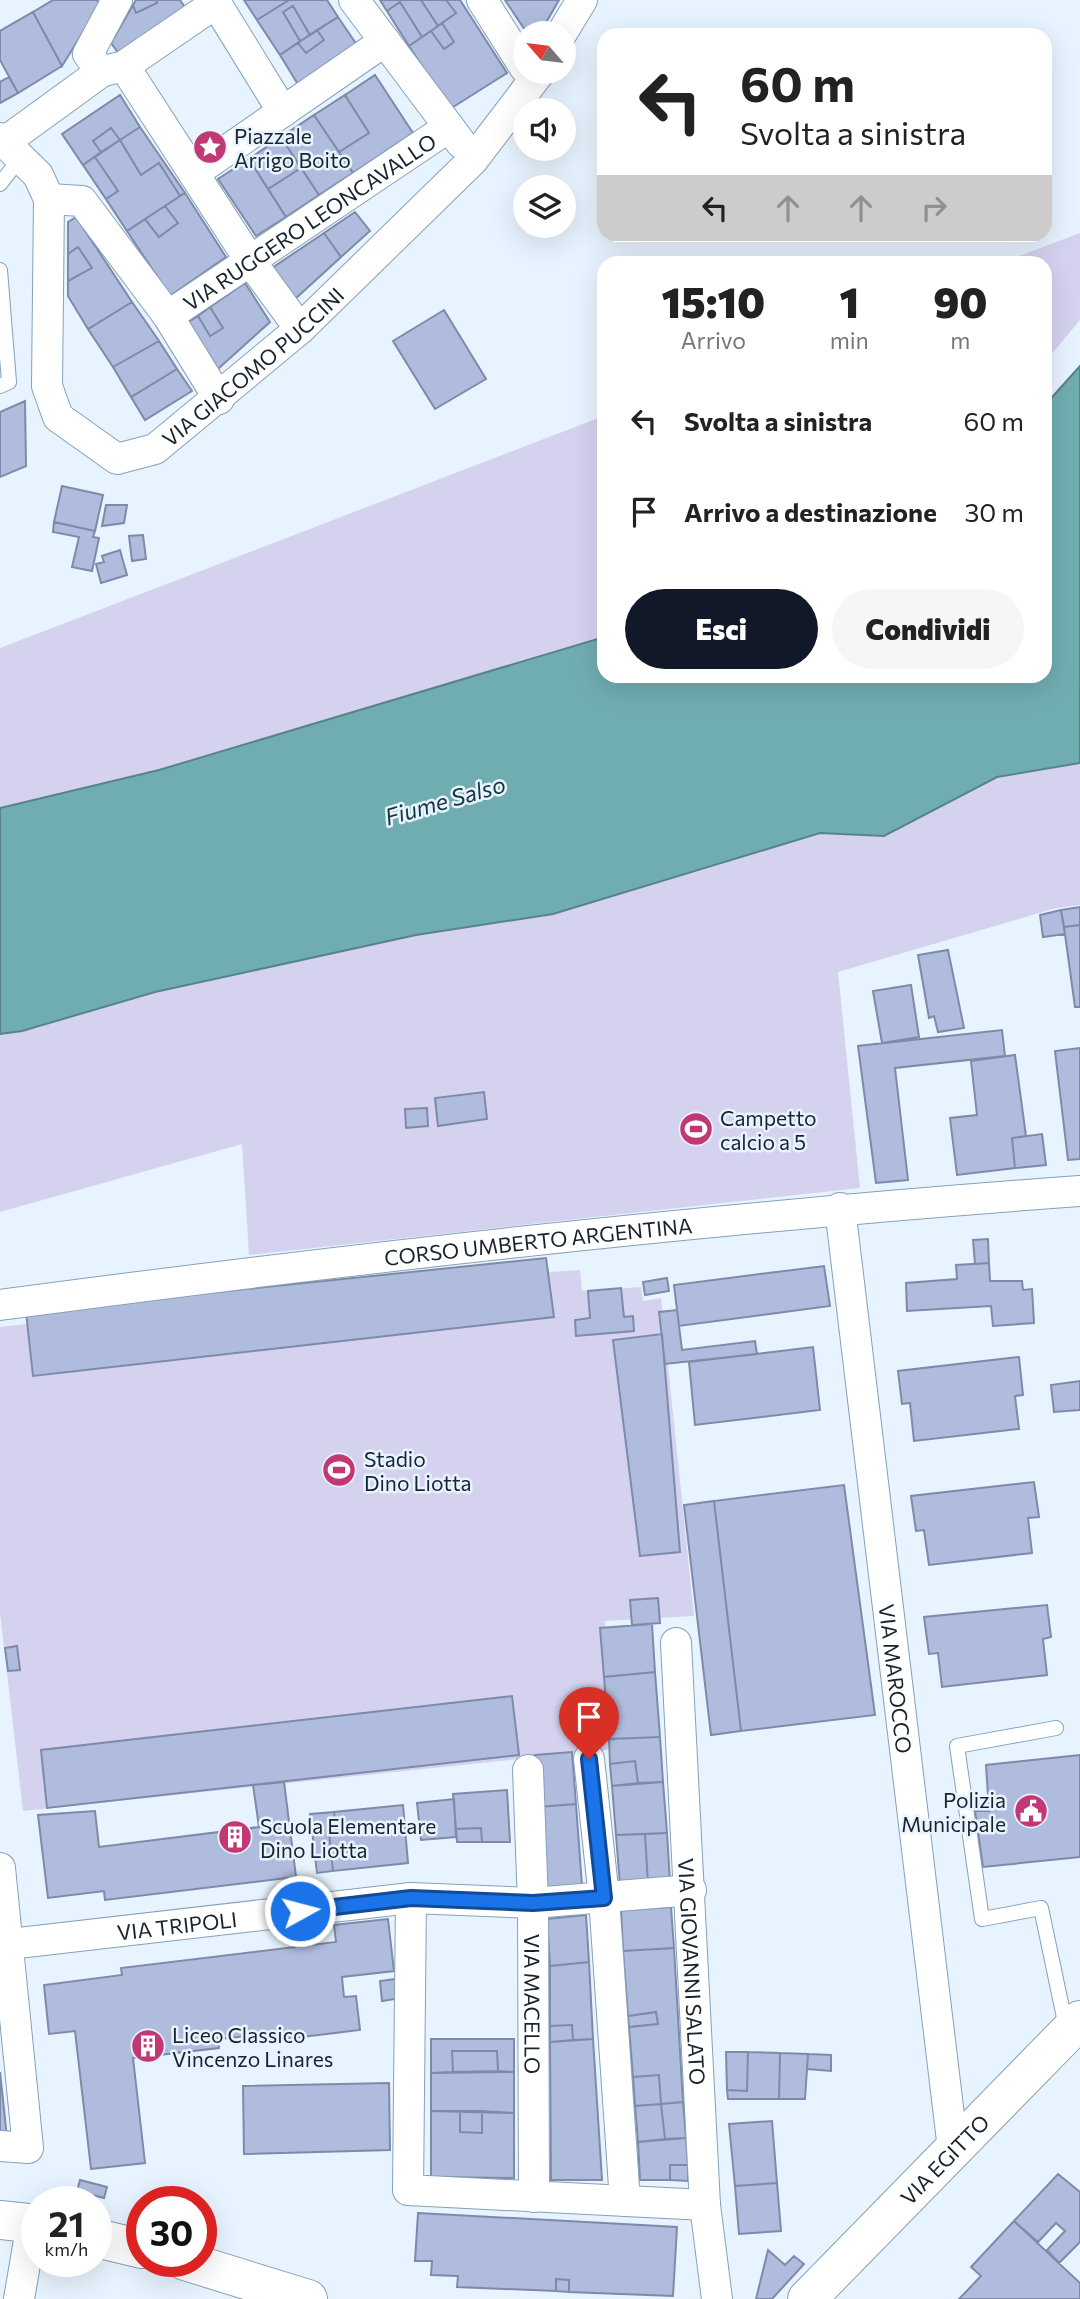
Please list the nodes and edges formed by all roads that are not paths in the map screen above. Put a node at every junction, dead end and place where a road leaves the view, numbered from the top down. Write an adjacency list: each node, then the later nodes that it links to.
1 (117, 0): 9 (street)
2 (354, 0): 7 (street)
3 (482, 0): 8 (street)
4 (582, 0): 6 (street)
5 (215, 1): 9 (street); 11 (street)
6 (569, 21)
7 (385, 41): 11 (street); 12 (street)
8 (513, 45)
9 (113, 69): 13 (street); 15 (street)
10 (525, 84): 14 (street, VIA GIACOMO PUCCINI)
11 (283, 112): 15 (street)
12 (449, 127): 14 (street); 18 (street, VIA RUGGERO LEONCAVALLO)
13 (9, 145): 16 (lane); 17 (street, VIA GIACOMO PUCCINI)
14 (473, 160): 21 (street, VIA GIACOMO PUCCINI)
15 (194, 173): 18 (street)
16 (0, 184)
17 (49, 199): 20 (street); 23 (street, VIA GIACOMO PUCCINI)
18 (251, 262): 20 (street, VIA RUGGERO LEONCAVALLO); 21 (street)
19 (0, 270): 22 (lane)
20 (168, 316): 23 (street)
21 (300, 329): 23 (street, VIA GIACOMO PUCCINI)
22 (0, 386)
23 (219, 399)
24 (1080, 1191): 25 (street, CORSO UMBERTO ARGENTINA)
25 (840, 1208): 26 (street, CORSO UMBERTO ARGENTINA); 39 (street, VIA MAROCCO)
26 (0, 1305)
27 (676, 1643): 32 (street, VIA GIOVANNI SALATO)
28 (1056, 1728): 37 (lane)
29 (589, 1759): 34 (street)
30 (528, 1770): 35 (street, VIA MACELLO)
31 (0, 1868): 36 (street)
32 (691, 1890): 34 (street, VIA TRIPOLI); 42 (street, VIA GIOVANNI SALATO)
33 (411, 1898): 35 (street, VIA TRIPOLI); 36 (street, VIA TRIPOLI); 40 (street)
34 (604, 1898): 35 (street, VIA TRIPOLI); 41 (street)
35 (533, 1903): 40 (street, VIA MACELLO)
36 (3, 1945): 38 (street)
37 (1074, 2026): 39 (street, VIA EGITTO)
38 (14, 2147)
39 (953, 2149): 48 (street, VIA EGITTO)
40 (534, 2197): 41 (street)
41 (625, 2201): 42 (street)
42 (705, 2205): 47 (street, VIA GIOVANNI SALATO)
43 (21, 2260): 45 (street)
44 (217, 2271): 46 (street)
45 (19, 2299)
46 (308, 2299)
47 (717, 2299)
48 (807, 2299)

